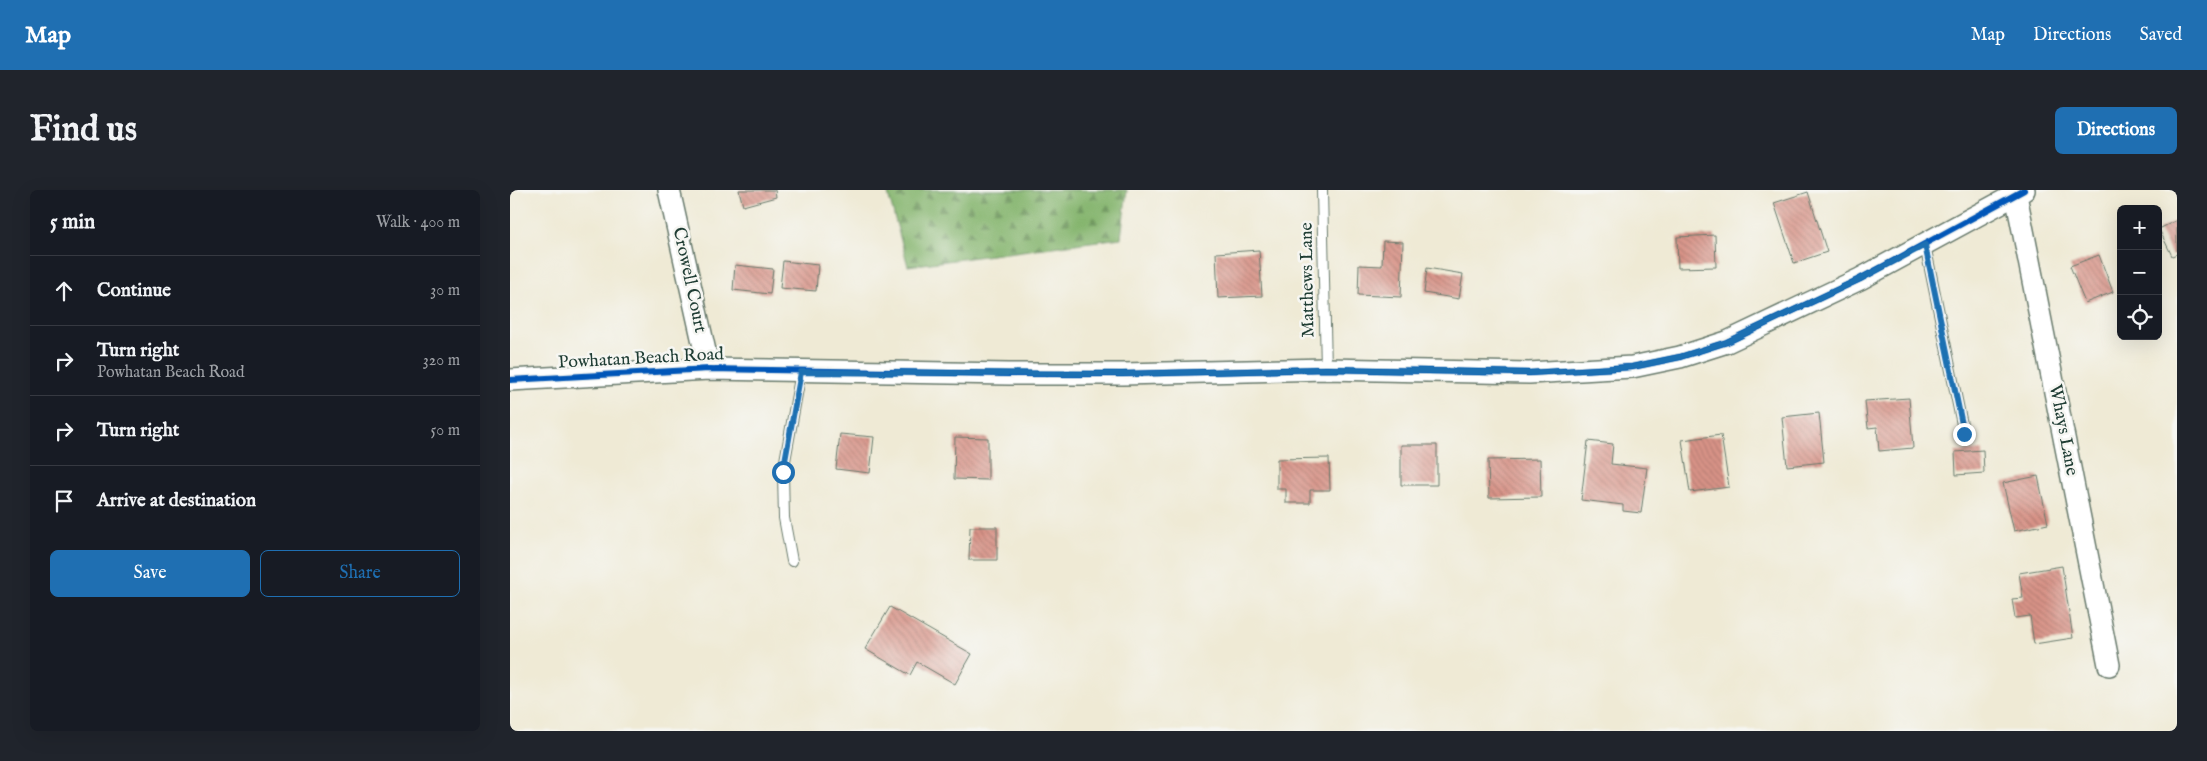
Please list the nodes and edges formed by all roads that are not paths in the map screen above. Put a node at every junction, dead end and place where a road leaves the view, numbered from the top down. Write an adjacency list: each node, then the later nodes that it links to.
1 (669, 190): 5 (street, Crowell Court)
2 (1322, 190): 6 (lane, Matthews Lane)
3 (2020, 192): 4 (street, Powhatan Beach Road); 11 (street, Whays Lane)
4 (1925, 245): 6 (street, Powhatan Beach Road); 9 (lane)
5 (709, 369): 7 (street, Powhatan Beach Road); 8 (street, Powhatan Beach Road)
6 (1326, 369): 7 (street, Powhatan Beach Road)
7 (801, 372): 10 (lane)
8 (510, 380)
9 (1964, 434)
10 (792, 561)
11 (2109, 665)

